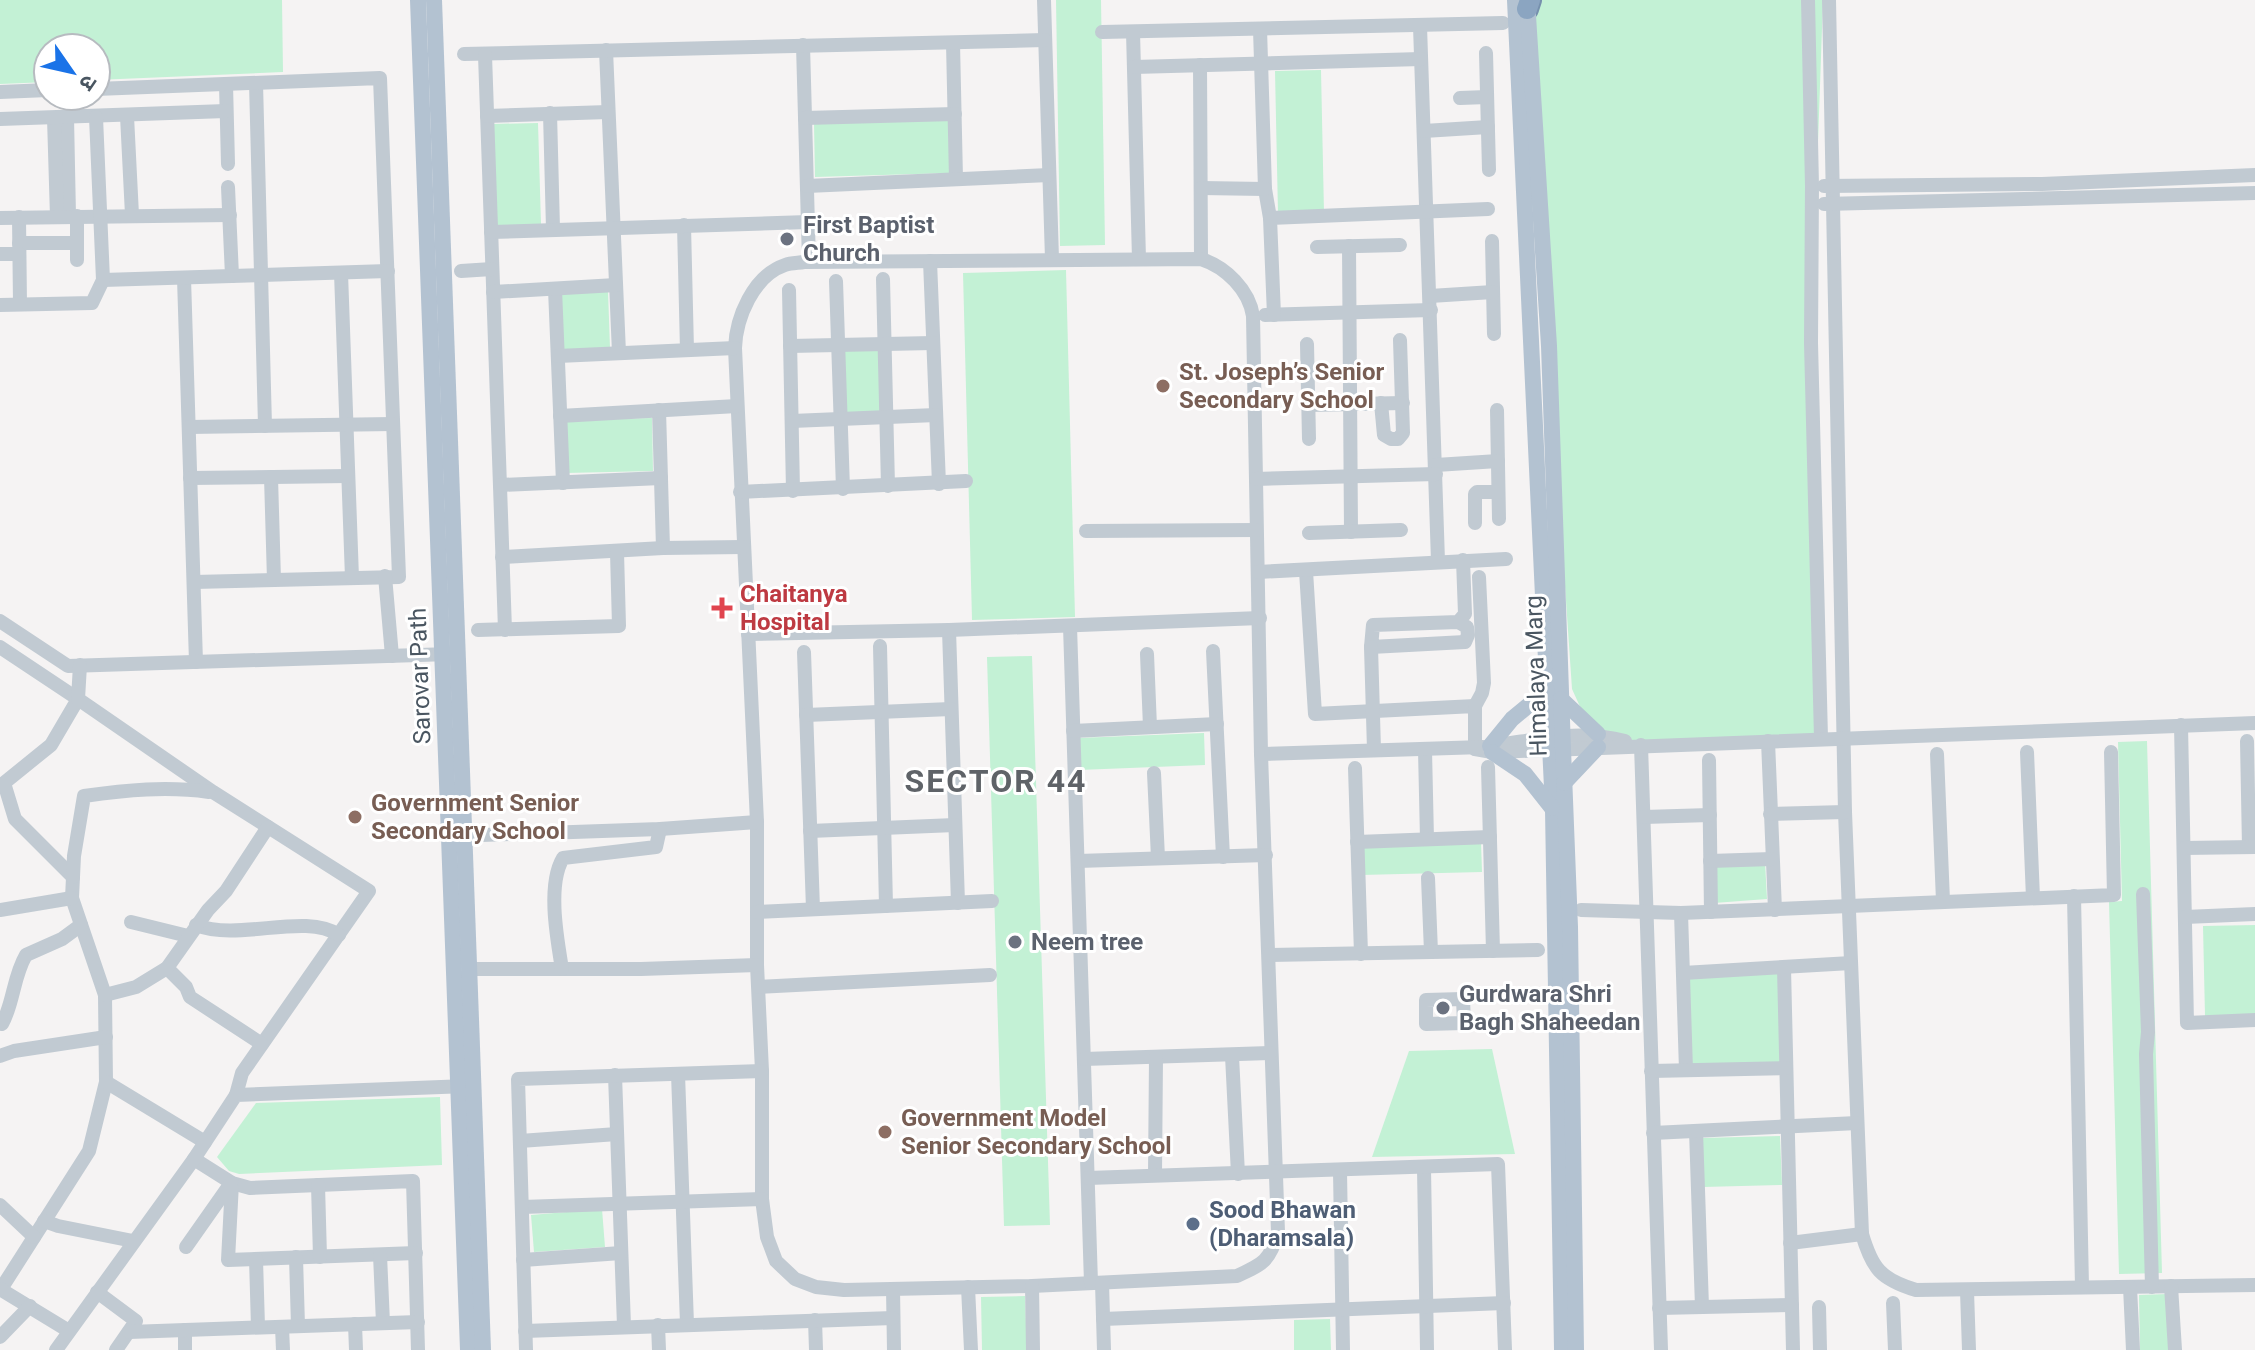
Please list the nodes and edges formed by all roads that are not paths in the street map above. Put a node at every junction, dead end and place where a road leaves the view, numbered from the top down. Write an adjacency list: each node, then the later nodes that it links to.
1 (1044, 0): 11 (street)
2 (1808, 0): 49 (street)
3 (1829, 0): 50 (street)
4 (431, 2): 185 (main road, Sarovar Path)
5 (1525, 2): 191 (main road, Himalaya Marg)
6 (1503, 23): 7 (street)
7 (1420, 26): 8 (street); 18 (street)
8 (1260, 29): 10 (street); 19 (street)
9 (1102, 32): 10 (street)
10 (1133, 32): 21 (street)
11 (1045, 40): 12 (street); 45 (street)
12 (953, 43): 13 (street); 33 (street)
13 (803, 45): 14 (street); 39 (street)
14 (606, 50): 17 (street); 31 (street)
15 (1486, 53): 28 (street)
16 (464, 54): 17 (street)
17 (485, 55): 36 (street)
18 (1421, 59): 19 (street); 42 (street)
19 (1261, 63): 20 (street); 53 (street)
20 (1200, 65): 21 (street); 52 (street)
21 (1134, 67): 79 (street)
22 (256, 83): 23 (street); 85 (street); 88 (street)
23 (226, 84): 24 (street); 30 (street)
24 (148, 87): 25 (street); 34 (street)
25 (112, 88)
26 (32, 91): 27 (street)
27 (0, 92)
28 (1487, 97): 29 (street); 41 (street)
29 (1460, 98)
30 (226, 111): 34 (street); 43 (street)
31 (608, 112): 32 (street); 68 (street)
32 (550, 113): 36 (street); 69 (street)
33 (955, 114): 39 (street); 47 (street)
34 (148, 115): 35 (street)
35 (127, 116): 37 (street); 59 (street)
36 (487, 116): 70 (street)
37 (96, 117): 38 (street); 62 (street)
38 (60, 118): 40 (street); 61 (street)
39 (805, 118): 48 (street)
40 (0, 119)
41 (1488, 127): 42 (street); 44 (street)
42 (1424, 131): 58 (street)
43 (228, 164)
44 (1489, 170)
45 (1049, 175): 47 (street); 78 (street)
46 (2255, 175): 50 (street)
47 (956, 179): 48 (street)
48 (807, 186): 66 (street)
49 (1812, 186): 50 (street); 55 (street)
50 (1832, 186): 56 (street)
51 (228, 187): 60 (street)
52 (1201, 188): 53 (street); 80 (street)
53 (1265, 189): 65 (street)
54 (2255, 193): 56 (street)
55 (1812, 204): 56 (street); 203 (street)
56 (1832, 204): 204 (street)
57 (1488, 209): 58 (street)
58 (1427, 211): 65 (street); 99 (street)
59 (132, 215): 60 (street); 62 (street)
60 (230, 215): 89 (street)
61 (68, 216): 62 (street); 63 (street); 72 (street)
62 (100, 216): 92 (street)
63 (19, 217): 64 (street); 76 (street)
64 (0, 218)
65 (1270, 218): 103 (street)
66 (808, 222): 67 (street); 83 (street)
67 (684, 225): 68 (street); 113 (street)
68 (614, 227): 69 (street); 94 (street)
69 (553, 229): 70 (street)
70 (491, 232): 84 (street)
71 (1492, 241): 98 (street)
72 (76, 243): 76 (street); 81 (street)
73 (1400, 245): 74 (street)
74 (1349, 246): 75 (street); 102 (street)
75 (1317, 247)
76 (19, 248): 77 (street); 100 (street)
77 (0, 254)
78 (1052, 259): 79 (street); 82 (street)
79 (1139, 259): 80 (street)
80 (1201, 259): 104 (street)
81 (77, 260)
82 (930, 261): 83 (street); 107 (street)
83 (809, 262): 112 (street)
84 (492, 269): 86 (street); 97 (street)
85 (388, 271): 87 (street); 128 (street)
86 (461, 271)
87 (341, 273): 88 (street); 129 (street)
88 (261, 275): 89 (street); 130 (street)
89 (232, 276): 90 (street)
90 (184, 278): 92 (street); 131 (street)
91 (883, 279): 108 (street)
92 (103, 280): 100 (street)
93 (836, 281): 110 (street)
94 (616, 285): 95 (street); 114 (street)
95 (555, 289): 97 (street); 115 (street)
96 (789, 290): 111 (street)
97 (493, 292): 144 (street)
98 (1493, 292): 99 (street); 105 (street)
99 (1430, 303): 102 (street); 134 (street)
100 (20, 304): 101 (street)
101 (0, 305)
102 (1349, 314): 103 (street); 116 (street)
103 (1274, 315): 104 (street)
104 (1253, 316): 140 (street)
105 (1494, 334)
106 (1400, 340): 118 (street)
107 (933, 343): 108 (street); 123 (street)
108 (885, 344): 110 (street); 125 (street)
109 (1307, 344): 119 (street)
110 (838, 345): 111 (street); 126 (street)
111 (790, 346): 127 (street)
112 (735, 348): 113 (street); 120 (street)
113 (687, 350): 114 (street)
114 (619, 353): 115 (street)
115 (558, 356): 124 (street)
116 (1351, 403): 117 (street); 119 (street); 135 (street)
117 (1381, 403): 118 (street); 118 (street)
118 (1403, 403)
119 (1308, 405): 132 (street)
120 (737, 406): 121 (street); 148 (street)
121 (659, 410): 124 (street); 139 (street)
122 (1497, 410): 133 (street)
123 (936, 415): 125 (street); 143 (street)
124 (560, 416): 142 (street)
125 (886, 417): 126 (street); 145 (street)
126 (840, 419): 127 (street); 146 (street)
127 (792, 421): 147 (street)
128 (393, 424): 129 (street); 166 (street)
129 (346, 425): 130 (street); 136 (street)
130 (265, 426): 131 (street)
131 (189, 427): 138 (street)
132 (1309, 439)
133 (1498, 461): 134 (street); 149 (street)
134 (1436, 470): 135 (street); 163 (street)
135 (1350, 475): 140 (street); 155 (street)
136 (348, 476): 137 (street); 168 (street)
137 (271, 477): 138 (street); 169 (street)
138 (190, 478): 170 (street)
139 (661, 478): 142 (street); 158 (street)
140 (1256, 479): 152 (street)
141 (966, 481): 143 (street)
142 (563, 483): 144 (street)
143 (939, 484): 145 (street)
144 (500, 485): 160 (street)
145 (888, 486): 146 (street)
146 (843, 489): 147 (street)
147 (793, 491): 148 (street)
148 (740, 492): 157 (street)
149 (1498, 492): 150 (street); 151 (street)
150 (1499, 519)
151 (1475, 523)
152 (1256, 530): 154 (street); 165 (street)
153 (1401, 530): 155 (street)
154 (1086, 531)
155 (1351, 532): 156 (street)
156 (1309, 533)
157 (743, 547): 158 (street); 178 (street)
158 (663, 548): 159 (street)
159 (617, 552): 160 (street); 176 (street)
160 (502, 557): 176 (street)
161 (1506, 559): 162 (street)
162 (1463, 560): 163 (street); 173 (street)
163 (1438, 561): 164 (street)
164 (1306, 571): 165 (street); 195 (street)
165 (1258, 572): 171 (street)
166 (385, 576): 168 (street); 188 (street)
167 (1479, 577): 187 (street)
168 (352, 578): 169 (street)
169 (274, 580): 170 (street)
170 (194, 582): 189 (street)
171 (1260, 618): 174 (street); 215 (street)
172 (0, 621): 190 (street)
173 (1458, 622): 179 (street); 182 (street)
174 (1070, 626): 177 (street); 202 (street)
175 (478, 630): 176 (street)
176 (505, 630)
177 (949, 630): 178 (street); 194 (street)
178 (748, 634): 229 (street)
179 (1465, 642): 182 (street); 187 (street)
180 (880, 646): 196 (street)
181 (0, 647): 192 (street)
182 (1371, 647): 195 (street)
183 (1213, 651): 199 (street)
184 (804, 652): 197 (street)
185 (450, 654): 188 (street); 235 (main road, Sarovar Path)
186 (1147, 654): 201 (street)
187 (1483, 654): 193 (street)
188 (392, 656): 189 (street)
189 (196, 662): 190 (street)
190 (80, 665): 192 (street)
191 (1554, 695): 205 (main road); 208 (main road, Himalaya Marg); 214 (main road)
192 (78, 699): 221 (street); 228 (street)
193 (1475, 706): 195 (street); 214 (street)
194 (951, 709): 196 (street); 230 (street)
195 (1371, 710): 210 (street)
196 (881, 711): 197 (street); 232 (street)
197 (806, 715): 234 (street)
198 (2255, 723): 200 (street)
199 (1217, 724): 201 (street); 242 (street)
200 (2181, 725): 204 (street); 240 (street)
201 (1150, 727): 202 (street)
202 (1073, 731): 245 (street)
203 (1821, 738): 204 (street); 206 (street)
204 (1845, 738): 223 (street)
205 (1598, 741): 208 (street); 209 (street); 220 (main road)
206 (1768, 741): 209 (street); 224 (street)
207 (2247, 741): 239 (street)
208 (1556, 743): 214 (street); 220 (main road, Himalaya Marg); 222 (main road, Himalaya Marg)
209 (1641, 745): 227 (street)
210 (1374, 750): 211 (street); 215 (street)
211 (1425, 750): 214 (street); 237 (street)
212 (2027, 752): 252 (street)
213 (2111, 752): 250 (street)
214 (1486, 753): 222 (main road); 236 (street)
215 (1261, 754): 241 (street)
216 (1937, 754): 254 (street)
217 (1709, 760): 226 (street)
218 (1355, 768): 238 (street)
219 (1154, 773): 243 (street)
220 (1564, 783): 396 (main road, Himalaya Marg)
221 (213, 792): 231 (street); 247 (street)
222 (1553, 809): 395 (main road, Himalaya Marg)
223 (1845, 812): 224 (street); 257 (street)
224 (1770, 814): 244 (street)
225 (0, 815): 228 (street)
226 (1710, 815): 227 (street); 246 (street)
227 (1644, 817): 263 (street)
228 (15, 819): 247 (street)
229 (757, 822): 233 (street); 262 (street)
230 (955, 825): 232 (street); 255 (street)
231 (268, 827): 270 (street); 271 (street)
232 (884, 828): 234 (street); 256 (street)
233 (660, 829): 235 (street); 282 (street)
234 (810, 831): 258 (street)
235 (457, 836): 281 (main road, Sarovar Path); 303 (main road, Sarovar Path)
236 (1490, 837): 237 (street); 273 (street)
237 (1427, 839): 238 (street)
238 (1357, 842): 275 (street)
239 (2252, 847): 240 (street)
240 (2184, 848): 267 (street)
241 (1266, 855): 242 (street); 276 (street)
242 (1223, 857): 243 (street)
243 (1158, 858): 245 (street)
244 (1772, 859): 246 (street); 261 (street)
245 (1078, 861): 295 (street)
246 (1710, 861): 264 (street)
247 (73, 877): 251 (street)
248 (1428, 878): 274 (street)
249 (2143, 894): 346 (street)
250 (2074, 896): 252 (street); 344 (street)
251 (72, 898): 259 (street); 269 (street)
252 (2033, 898): 254 (street)
253 (992, 901): 255 (street)
254 (1943, 901): 257 (street)
255 (958, 903): 256 (street)
256 (886, 906): 258 (street)
257 (1849, 906): 261 (street); 277 (street)
258 (813, 909): 262 (street)
259 (0, 910)
260 (1581, 910): 263 (street)
261 (1775, 910): 264 (street)
262 (757, 912): 278 (street)
263 (1647, 912): 265 (street); 299 (street)
264 (1711, 912): 265 (street)
265 (1681, 913): 283 (street)
266 (2255, 914): 267 (street)
267 (2185, 917): 287 (street)
268 (131, 922): 270 (street)
269 (81, 925): 286 (street); 288 (street)
270 (192, 931): 271 (street); 279 (street)
271 (339, 935): 290 (street)
272 (1538, 950): 273 (street)
273 (1493, 951): 274 (street)
274 (1431, 952): 275 (street)
275 (1361, 954): 276 (street)
276 (1269, 955): 291 (street)
277 (1851, 963): 280 (street); 305 (street)
278 (757, 965): 282 (street); 285 (street)
279 (167, 968): 286 (street); 290 (street)
280 (1784, 968): 283 (street); 296 (street)
281 (469, 969): 282 (street); 303 (main road, Sarovar Path)
282 (562, 969)
283 (1683, 973): 297 (street)
284 (990, 975): 285 (street)
285 (759, 987): 298 (street)
286 (105, 995): 289 (street)
287 (2255, 1020)
288 (2, 1024)
289 (106, 1037): 292 (street); 302 (street)
290 (262, 1044): 304 (street)
291 (1270, 1053): 293 (street); 315 (street)
292 (0, 1056)
293 (1232, 1056): 294 (street); 316 (street)
294 (1156, 1057): 295 (street); 317 (street)
295 (1084, 1059): 318 (street)
296 (1786, 1068): 297 (street); 306 (street)
297 (1686, 1070): 299 (street)
298 (762, 1071): 300 (street); 321 (street)
299 (1651, 1071): 308 (street)
300 (678, 1074): 301 (street); 322 (street)
301 (615, 1075): 309 (street); 310 (street)
302 (106, 1082): 311 (street); 326 (street)
303 (466, 1086): 304 (street); 383 (main road, Sarovar Path); 384 (main road, Sarovar Path)
304 (236, 1095): 311 (street)
305 (1857, 1123): 306 (street); 327 (street)
306 (1788, 1126): 307 (street); 330 (street)
307 (1696, 1131): 308 (street); 356 (street)
308 (1653, 1133): 358 (street)
309 (617, 1134): 310 (street); 323 (street)
310 (520, 1141): 325 (street)
311 (205, 1142): 312 (street)
312 (194, 1159): 319 (street); 329 (street)
313 (1424, 1168): 314 (street); 351 (street); 355 (street)
314 (1340, 1171): 315 (street); 359 (street)
315 (1275, 1173): 316 (street); 339 (street)
316 (1238, 1174): 317 (street)
317 (1155, 1175): 318 (street)
318 (1088, 1178): 339 (street)
319 (232, 1183): 320 (street); 331 (street); 337 (street)
320 (318, 1185): 332 (street); 336 (street)
321 (762, 1199): 322 (street); 348 (street)
322 (682, 1200): 323 (street); 366 (street)
323 (620, 1202): 325 (street); 333 (street)
324 (0, 1205): 328 (street)
325 (522, 1207): 338 (street)
326 (44, 1221): 328 (street); 329 (street)
327 (1862, 1234): 330 (street); 349 (street)
328 (34, 1237): 347 (street)
329 (133, 1241): 350 (street)
330 (1790, 1243): 353 (street)
331 (186, 1247)
332 (416, 1253): 334 (street); 363 (street)
333 (621, 1253): 338 (street); 369 (street)
334 (380, 1255): 336 (street); 364 (street)
335 (296, 1257): 336 (street); 337 (street); 368 (street)
336 (320, 1257)
337 (256, 1259): 370 (street)
338 (523, 1260): 374 (street)
339 (1096, 1283): 341 (street); 361 (street)
340 (2255, 1285): 342 (street)
341 (1032, 1286): 343 (street); 390 (street)
342 (2171, 1286): 346 (street); 403 (street)
343 (968, 1287): 348 (street); 389 (street)
344 (2082, 1287): 345 (street); 349 (street)
345 (2130, 1287): 346 (street); 402 (street)
346 (2152, 1287)
347 (1, 1289): 354 (street)
348 (893, 1289): 360 (street)
349 (1967, 1291): 401 (street)
350 (97, 1292): 373 (street); 375 (street)
351 (1504, 1303): 355 (street); 394 (street)
352 (1893, 1303): 400 (street)
353 (1792, 1305): 356 (street); 398 (street)
354 (30, 1306): 373 (street); 376 (street)
355 (1426, 1306): 359 (street); 393 (street)
356 (1702, 1307): 358 (street)
357 (1819, 1307): 399 (street)
358 (1659, 1308): 397 (street)
359 (1343, 1309): 361 (street); 392 (street)
360 (893, 1318): 362 (street); 388 (street)
361 (1103, 1319): 391 (street)
362 (815, 1320): 366 (street); 387 (street)
363 (418, 1322): 364 (street); 382 (street)
364 (383, 1323): 365 (street)
365 (355, 1324): 368 (street); 381 (street)
366 (687, 1324): 367 (street)
367 (658, 1325): 369 (street); 386 (street)
368 (298, 1326): 371 (street)
369 (624, 1326): 374 (street)
370 (258, 1327): 371 (street); 372 (street)
371 (282, 1327): 380 (street)
372 (185, 1330): 375 (street); 379 (street)
373 (69, 1331): 377 (street)
374 (525, 1331): 385 (street)
375 (129, 1332): 378 (street)
376 (0, 1337)
377 (56, 1350)
378 (116, 1350)
379 (185, 1350)
380 (283, 1350)
381 (356, 1350)
382 (418, 1350)
383 (468, 1350)
384 (483, 1350)
385 (526, 1350)
386 (659, 1350)
387 (816, 1350)
388 (894, 1350)
389 (971, 1350)
390 (1033, 1350)
391 (1104, 1350)
392 (1343, 1350)
393 (1427, 1350)
394 (1505, 1350)
395 (1562, 1350)
396 (1576, 1350)
397 (1661, 1350)
398 (1793, 1350)
399 (1820, 1350)
400 (1895, 1350)
401 (1969, 1350)
402 (2133, 1350)
403 (2175, 1350)

